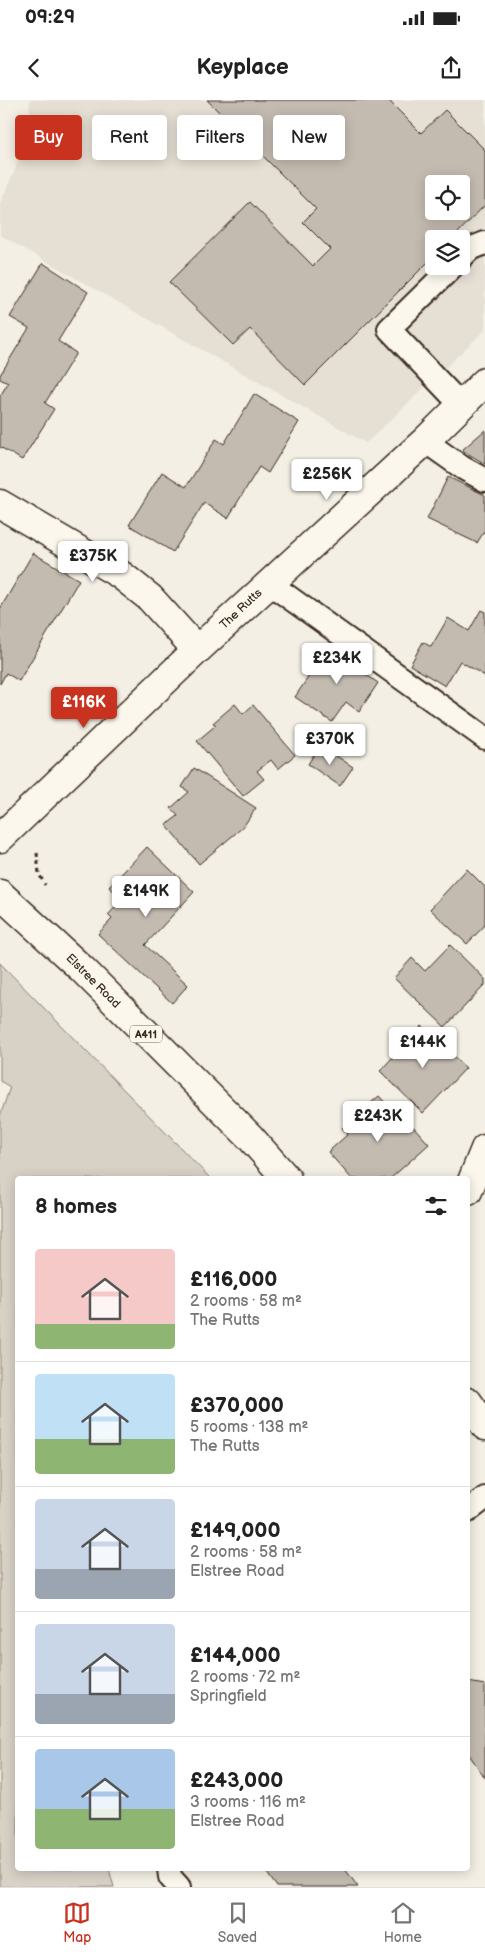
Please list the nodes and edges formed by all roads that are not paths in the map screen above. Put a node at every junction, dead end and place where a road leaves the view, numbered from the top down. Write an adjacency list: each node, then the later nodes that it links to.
1 (485, 243): 2 (lane)
2 (470, 249)
3 (444, 275): 5 (lane)
4 (485, 382): 5 (street, The Rutts)
5 (461, 406): 6 (street, The Rutts)
6 (425, 441): 7 (lane); 9 (street, The Rutts)
7 (485, 480)
8 (0, 504): 10 (street)
9 (269, 583): 10 (street, The Rutts); 11 (lane)
10 (197, 650): 12 (street, The Rutts)
11 (485, 738)
12 (0, 838)
13 (0, 894): 15 (street, Elstree Road / A411)
14 (485, 1149): 16 (street)
15 (284, 1176)
16 (470, 1186)
17 (470, 1405): 18 (street)
18 (485, 1426)
19 (485, 1498): 20 (lane)
20 (470, 1509)
21 (169, 1871): 22 (lane)
22 (179, 1887)

